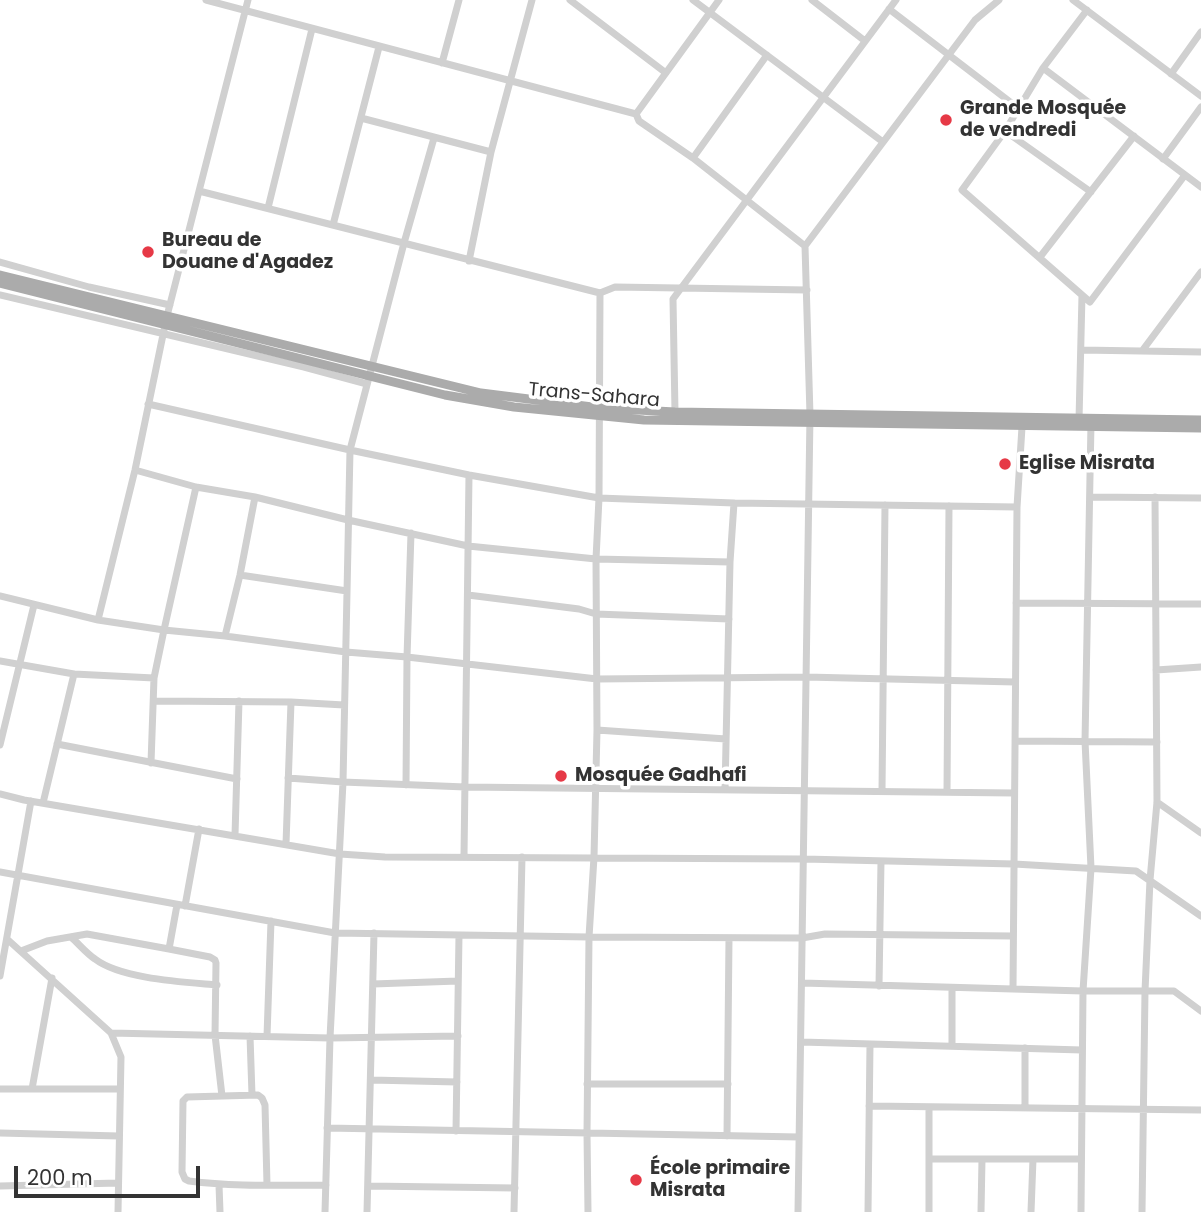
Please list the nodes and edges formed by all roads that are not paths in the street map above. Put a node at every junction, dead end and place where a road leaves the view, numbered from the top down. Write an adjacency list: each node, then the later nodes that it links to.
1 (206, 0): 14 (street)
2 (248, 0): 14 (street)
3 (459, 0): 22 (street)
4 (532, 0): 26 (street)
5 (570, 0): 24 (street)
6 (693, 0): 15 (street)
7 (719, 0): 15 (street)
8 (812, 0): 18 (street)
9 (896, 0): 12 (street)
10 (999, 0): 21 (street)
11 (1073, 0): 13 (street)
12 (889, 9): 18 (street); 21 (street)
13 (1087, 10): 23 (street); 25 (street)
14 (245, 11): 16 (street); 42 (street)
15 (710, 13): 20 (street); 24 (street)
16 (312, 29): 19 (street); 45 (street)
17 (1201, 32): 25 (street)
18 (865, 41): 28 (street)
19 (379, 47): 22 (street); 32 (street)
20 (767, 55): 28 (street); 38 (street)
21 (949, 55): 30 (street); 36 (street)
22 (442, 63): 26 (street)
23 (1044, 68): 30 (street); 34 (street)
24 (666, 73): 31 (street)
25 (1171, 74): 27 (street)
26 (511, 81): 31 (street); 37 (street)
27 (1201, 96)
28 (823, 97): 36 (street); 44 (street)
29 (1201, 107): 39 (street)
30 (1018, 108): 33 (street)
31 (636, 114): 38 (street)
32 (361, 118): 35 (street); 46 (street)
33 (1005, 131): 43 (street); 49 (street)
34 (1134, 136): 39 (street); 43 (street)
35 (435, 138): 37 (street); 47 (street)
36 (883, 142): 48 (street)
37 (491, 152): 50 (street)
38 (692, 158): 44 (street)
39 (1163, 159): 40 (street)
40 (1185, 175): 41 (street); 59 (street)
41 (1201, 187)
42 (200, 191): 45 (street); 60 (street)
43 (1091, 192): 49 (street)
44 (746, 200): 48 (street); 55 (street)
45 (268, 208): 46 (street)
46 (333, 225): 47 (street)
47 (404, 243): 50 (street); 65 (street)
48 (805, 246): 56 (street)
49 (1040, 257): 59 (street)
50 (469, 261): 57 (street)
51 (0, 262): 60 (street)
52 (1201, 272): 63 (street)
53 (0, 275): 61 (main road, Trans-Sahara)
54 (0, 283): 61 (main road, Trans-Sahara)
55 (682, 288): 56 (street); 57 (street); 68 (street)
56 (807, 290): 70 (street)
57 (600, 293): 67 (street)
58 (0, 295): 61 (street)
59 (1082, 295): 62 (street)
60 (170, 304): 61 (street)
61 (165, 325): 65 (main road, Trans-Sahara); 65 (street); 66 (street)
62 (1081, 351): 63 (street); 73 (street)
63 (1142, 351): 64 (street)
64 (1201, 352)
65 (369, 376): 67 (main road, Trans-Sahara); 77 (street)
66 (148, 404): 77 (street); 78 (street)
67 (600, 412): 68 (main road, Trans-Sahara); 69 (main road, Trans-Sahara); 83 (street)
68 (675, 412): 69 (main road, Trans-Sahara)
69 (694, 416): 70 (main road, Trans-Sahara)
70 (810, 419): 72 (main road, Trans-Sahara); 87 (street)
71 (1201, 420): 74 (main road, Trans-Sahara)
72 (986, 421): 73 (main road, Trans-Sahara); 75 (main road, Trans-Sahara)
73 (1079, 422): 74 (main road, Trans-Sahara); 75 (main road, Trans-Sahara)
74 (1091, 423): 76 (main road, Trans-Sahara); 81 (street)
75 (1022, 427): 90 (street)
76 (1201, 428)
77 (350, 450): 79 (street); 91 (street)
78 (135, 470): 80 (street); 107 (street)
79 (469, 475): 83 (street); 93 (street)
80 (196, 487): 82 (street); 108 (street)
81 (1090, 496): 84 (street); 101 (street)
82 (255, 497): 91 (street); 96 (street)
83 (599, 498): 86 (street); 94 (street)
84 (1155, 498): 85 (street); 102 (street)
85 (1201, 498)
86 (734, 503): 87 (street); 95 (street)
87 (809, 504): 88 (street); 119 (street)
88 (885, 505): 89 (street); 122 (street)
89 (949, 506): 90 (street); 123 (street)
90 (1017, 507): 100 (street)
91 (348, 520): 92 (street); 97 (street)
92 (411, 533): 93 (street); 111 (street)
93 (468, 546): 94 (street); 98 (street)
94 (596, 559): 95 (street); 105 (street)
95 (730, 562): 106 (street)
96 (240, 575): 97 (street); 109 (street)
97 (347, 591): 110 (street)
98 (468, 595): 105 (street); 113 (street)
99 (0, 596): 104 (street)
100 (1016, 603): 101 (street); 124 (street)
101 (1087, 604): 102 (street); 133 (street)
102 (1156, 604): 103 (street); 116 (street)
103 (1201, 604)
104 (34, 605): 107 (street); 114 (street)
105 (596, 614): 106 (street); 121 (street)
106 (729, 618): 118 (street)
107 (98, 620): 108 (street)
108 (164, 630): 109 (street); 120 (street)
109 (225, 636): 110 (street)
110 (346, 652): 111 (street); 128 (street)
111 (407, 657): 113 (street); 141 (street)
112 (0, 661): 114 (street)
113 (467, 663): 121 (street); 142 (street)
114 (19, 664): 117 (street); 129 (street)
115 (1201, 667): 116 (street)
116 (1156, 670): 134 (street)
117 (74, 674): 120 (street); 135 (street)
118 (727, 677): 119 (street); 121 (street); 131 (street)
119 (806, 677): 122 (street); 146 (street)
120 (154, 678): 125 (street)
121 (597, 679): 130 (street)
122 (884, 679): 123 (street); 145 (street)
123 (948, 680): 124 (street); 147 (street)
124 (1015, 682): 132 (street)
125 (154, 701): 126 (street); 137 (street)
126 (239, 701): 127 (street); 139 (street)
127 (291, 702): 128 (street); 138 (street)
128 (344, 705): 140 (street)
129 (2, 729): 136 (street)
130 (597, 730): 131 (street); 143 (street)
131 (726, 739): 144 (street)
132 (1015, 741): 133 (street); 148 (street)
133 (1085, 741): 134 (street); 164 (street)
134 (1157, 741): 151 (street)
135 (57, 744): 137 (street); 152 (street)
136 (0, 745)
137 (151, 763): 139 (street)
138 (288, 778): 140 (street); 156 (street)
139 (237, 779): 155 (street)
140 (343, 782): 141 (street); 157 (street)
141 (406, 785): 142 (street)
142 (465, 787): 143 (street); 158 (street)
143 (596, 788): 144 (street); 160 (street)
144 (725, 790): 146 (street)
145 (882, 791): 146 (street); 147 (street)
146 (804, 792): 161 (street)
147 (947, 792): 148 (street)
148 (1014, 793): 163 (street)
149 (0, 794): 150 (street)
150 (31, 801): 152 (street); 166 (street)
151 (1157, 802): 154 (street); 167 (street)
152 (43, 803): 153 (street)
153 (199, 829): 155 (street); 168 (street)
154 (1201, 833)
155 (235, 835): 156 (street)
156 (286, 844): 157 (street)
157 (340, 853): 158 (street); 171 (street)
158 (464, 856): 159 (street)
159 (522, 857): 160 (street); 175 (street)
160 (594, 857): 161 (street); 178 (street)
161 (804, 859): 162 (street); 181 (street)
162 (881, 861): 163 (street); 173 (street)
163 (1014, 864): 164 (street); 176 (street)
164 (1091, 868): 167 (street); 194 (street)
165 (0, 872): 166 (street)
166 (18, 876): 168 (street); 180 (street)
167 (1150, 880): 169 (street); 195 (street)
168 (181, 905): 170 (street); 182 (street)
169 (1201, 916)
170 (271, 921): 171 (street); 200 (street)
171 (335, 933): 172 (street); 203 (street)
172 (374, 933): 174 (street); 189 (street)
173 (879, 933): 176 (street); 181 (street); 191 (street)
174 (459, 935): 175 (street); 187 (street)
175 (520, 936): 178 (street); 227 (street)
176 (1013, 936): 193 (street)
177 (71, 937): 182 (street); 183 (street); 190 (street)
178 (589, 937): 179 (street); 211 (street)
179 (729, 938): 181 (street); 212 (street)
180 (7, 939): 183 (street); 184 (street)
181 (802, 939): 188 (street)
182 (169, 949): 190 (street)
183 (21, 951): 186 (street)
184 (1, 960): 185 (street)
185 (0, 976)
186 (52, 978): 197 (street); 214 (street)
187 (458, 981): 189 (street); 201 (street)
188 (802, 983): 191 (street); 204 (street)
189 (373, 984): 202 (street)
190 (217, 985): 198 (street)
191 (879, 986): 192 (street)
192 (952, 988): 193 (street); 206 (street)
193 (1013, 989): 194 (street)
194 (1083, 991): 195 (street); 208 (street)
195 (1144, 991): 196 (street); 222 (street)
196 (1201, 1011)
197 (111, 1032): 198 (street); 215 (street)
198 (215, 1035): 199 (street); 217 (street)
199 (250, 1036): 200 (street); 216 (street)
200 (267, 1036): 203 (street)
201 (458, 1036): 202 (street); 210 (street)
202 (372, 1037): 203 (street); 209 (street)
203 (330, 1038): 224 (street)
204 (801, 1042): 205 (street); 232 (street)
205 (870, 1044): 206 (street); 218 (street)
206 (952, 1046): 207 (street)
207 (1025, 1048): 208 (street); 220 (street)
208 (1082, 1050): 221 (street)
209 (371, 1080): 210 (street); 225 (street)
210 (457, 1082): 226 (street)
211 (587, 1084): 212 (street); 229 (street)
212 (728, 1084): 231 (street)
213 (0, 1089): 214 (street)
214 (32, 1089): 215 (street)
215 (119, 1089): 230 (street)
216 (252, 1095): 217 (street); 239 (street)
217 (222, 1096): 238 (street)
218 (869, 1106): 219 (street); 251 (street)
219 (929, 1107): 220 (street); 233 (street)
220 (1025, 1108): 221 (street)
221 (1082, 1109): 222 (street); 236 (street)
222 (1144, 1110): 223 (street); 256 (street)
223 (1201, 1110)
224 (327, 1128): 225 (street); 240 (street)
225 (369, 1129): 226 (street); 242 (street)
226 (456, 1131): 227 (street)
227 (516, 1132): 229 (street); 243 (street)
228 (0, 1133): 230 (street)
229 (587, 1133): 231 (street); 249 (street)
230 (119, 1136): 237 (street)
231 (727, 1136): 232 (street)
232 (799, 1137): 250 (street)
233 (929, 1159): 234 (street); 252 (street)
234 (982, 1159): 235 (street); 253 (street)
235 (1033, 1159): 236 (street); 254 (street)
236 (1081, 1159): 255 (street)
237 (118, 1183): 241 (street); 244 (street)
238 (219, 1185): 239 (street); 245 (street)
239 (267, 1185): 240 (street)
240 (326, 1185): 246 (street)
241 (0, 1186)
242 (368, 1186): 243 (street); 247 (street)
243 (515, 1188): 248 (street)
244 (118, 1212)
245 (220, 1212)
246 (325, 1212)
247 (367, 1212)
248 (514, 1212)
249 (588, 1212)
250 (798, 1212)
251 (868, 1212)
252 (929, 1212)
253 (981, 1212)
254 (1031, 1212)
255 (1081, 1212)
256 (1142, 1212)

